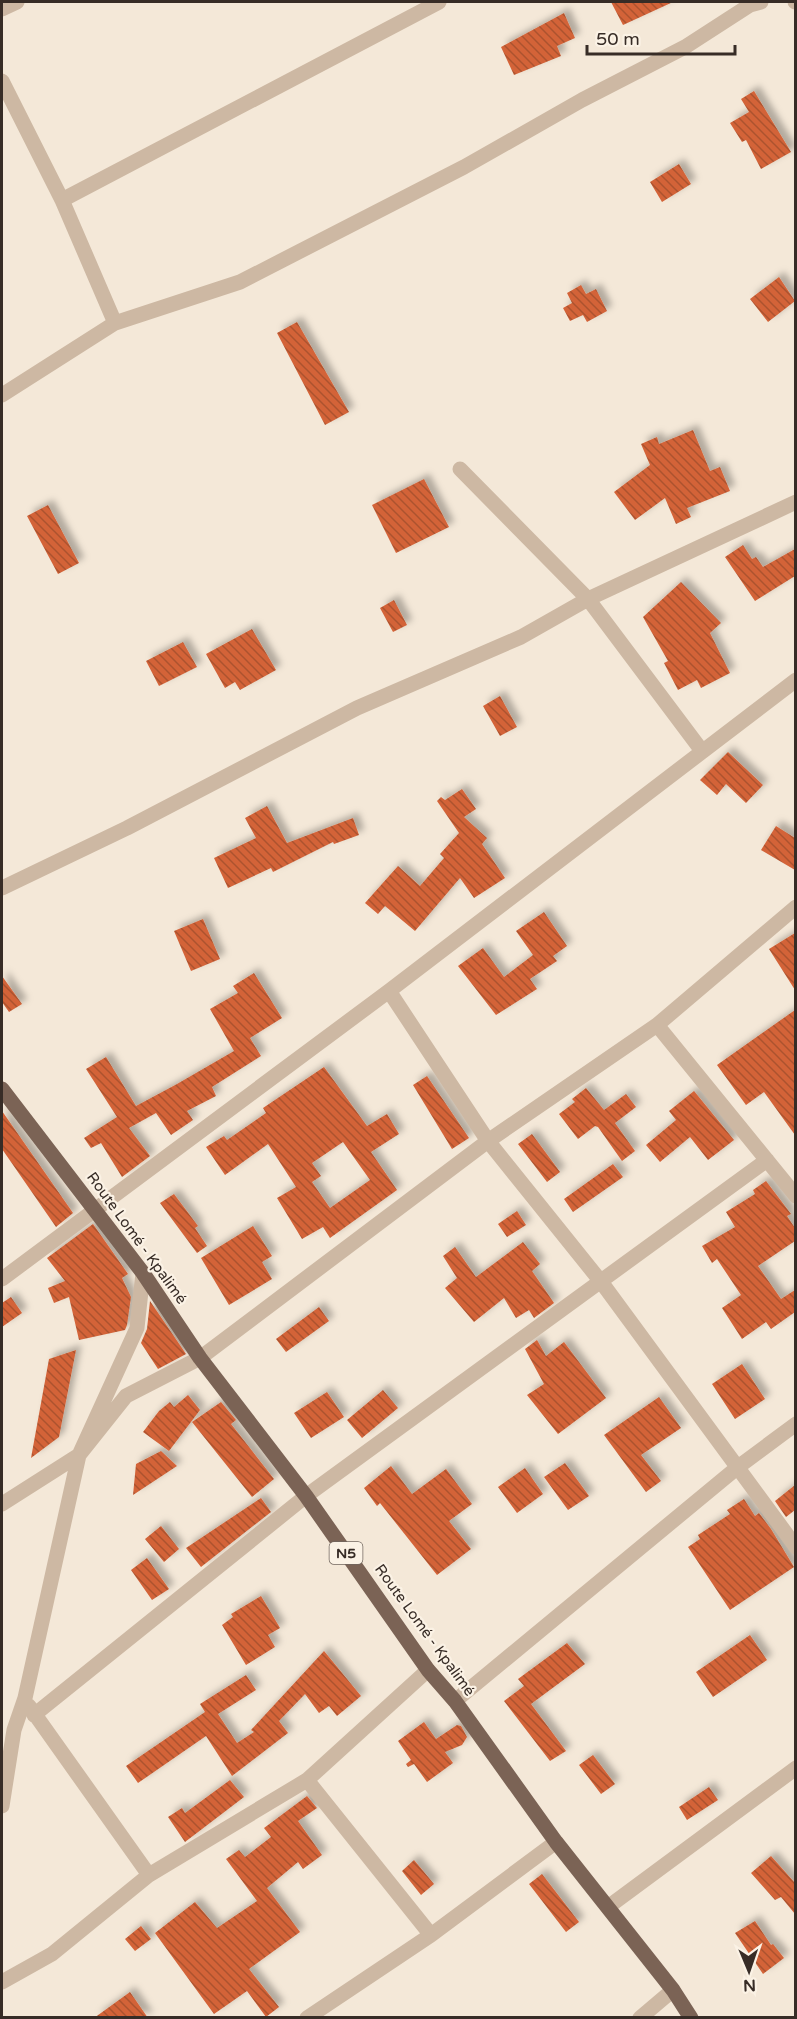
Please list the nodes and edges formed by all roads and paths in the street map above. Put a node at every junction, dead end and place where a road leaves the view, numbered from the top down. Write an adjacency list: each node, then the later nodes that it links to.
1 (17, 2): 4 (street)
2 (439, 2): 6 (street)
3 (753, 3): 7 (street)
4 (2, 9)
5 (2, 81): 6 (street)
6 (62, 200): 7 (street)
7 (115, 323): 8 (street)
8 (2, 395)
9 (460, 469): 11 (street)
10 (795, 501): 11 (street)
11 (588, 599): 13 (street); 14 (street)
12 (795, 680): 13 (street)
13 (702, 751): 16 (street)
14 (2, 888)
15 (795, 909): 17 (street)
16 (389, 991): 19 (street); 22 (street)
17 (657, 1025): 19 (street); 20 (street)
18 (2, 1089): 22 (main road, Route Lomé - Kpalimé / N5)
19 (488, 1141): 25 (street); 26 (street)
20 (767, 1160): 21 (street); 25 (street)
21 (795, 1196)
22 (94, 1210): 23 (main road, Route Lomé - Kpalimé / N5); 24 (street)
23 (143, 1273): 26 (main road, Route Lomé - Kpalimé / N5); 28 (street)
24 (2, 1279)
25 (602, 1282): 29 (street); 30 (street)
26 (200, 1358): 28 (street); 30 (main road, Route Lomé - Kpalimé / N5)
27 (795, 1424): 29 (street)
28 (79, 1455): 31 (street); 34 (street)
29 (738, 1467): 32 (street); 35 (street)
30 (306, 1496): 33 (main road, Route Lomé - Kpalimé / N5); 36 (street)
31 (2, 1504)
32 (795, 1547)
33 (428, 1670): 35 (main road, Route Lomé - Kpalimé / N5); 39 (street)
34 (26, 1698): 36 (street); 37 (street)
35 (454, 1701): 41 (main road, Route Lomé - Kpalimé / N5)
36 (34, 1715): 42 (street)
37 (8, 1735): 40 (street)
38 (795, 1768): 43 (street)
39 (307, 1780): 42 (street); 44 (street)
40 (2, 1806)
41 (556, 1842): 43 (main road, Route Lomé - Kpalimé / N5); 44 (street)
42 (149, 1875): 45 (street)
43 (608, 1907): 46 (main road, Route Lomé - Kpalimé / N5)
44 (431, 1935): 47 (street)
45 (2, 1982)
46 (673, 1990): 48 (street); 49 (main road, Route Lomé - Kpalimé / N5)
47 (307, 2018)
48 (640, 2018)
49 (691, 2018)

